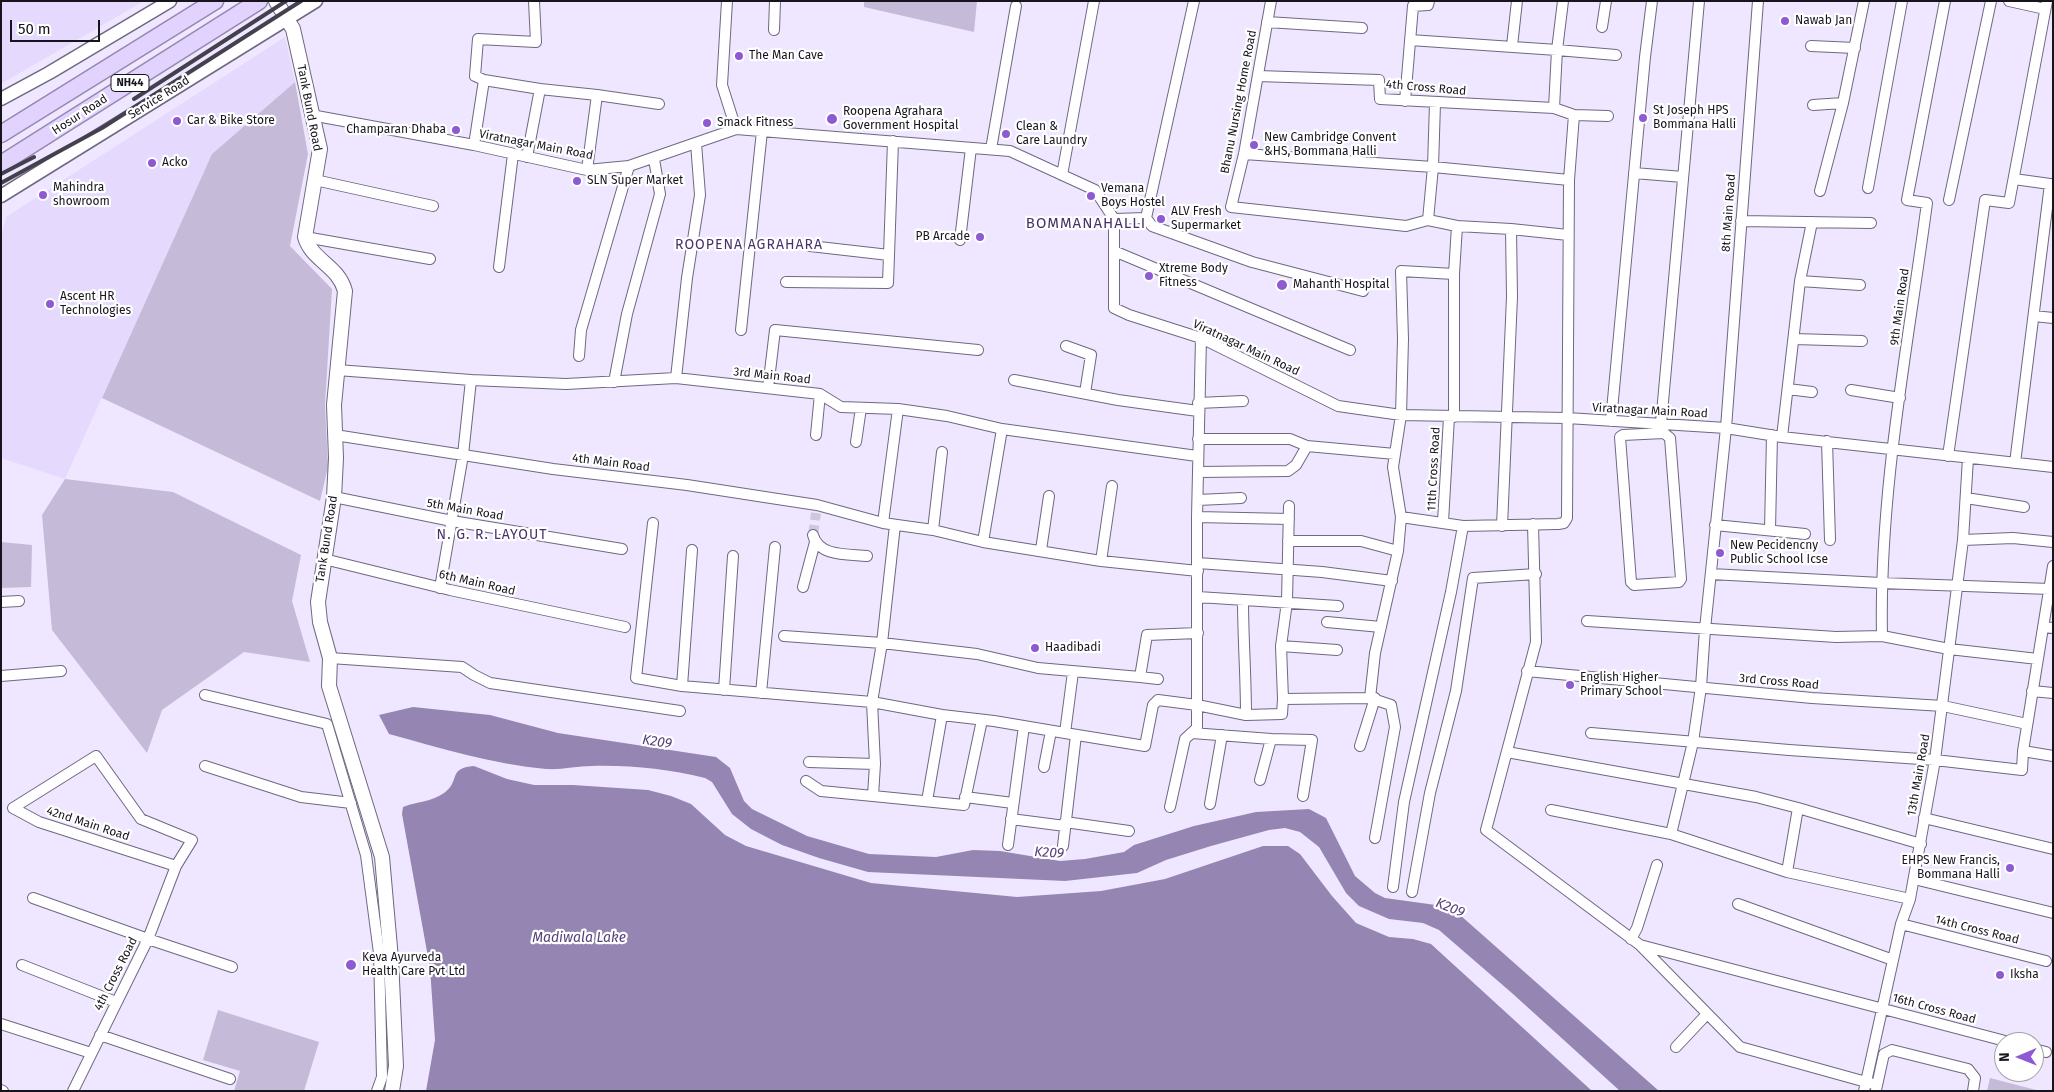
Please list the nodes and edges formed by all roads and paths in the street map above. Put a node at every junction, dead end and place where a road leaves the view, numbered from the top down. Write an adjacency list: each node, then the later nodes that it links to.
1 (170, 1): 41 (street)
2 (215, 1): 53 (highway, Hosur Road / NH44)
3 (259, 1): 63 (highway, Hosur Road / NH44)
4 (276, 1): 26 (main road, Tank Bund Road)
5 (316, 1): 26 (street, Service Road)
6 (534, 1): 38 (street)
7 (727, 1): 51 (street)
8 (774, 1): 30 (street)
9 (1094, 1): 68 (street)
10 (1194, 1): 79 (street)
11 (1271, 1): 27 (street, Bhanu Nursing Home Road)
12 (1517, 1): 32 (street)
13 (1563, 1): 35 (street)
14 (1606, 1): 28 (street)
15 (1652, 1): 67 (street)
16 (1699, 1): 69 (street)
17 (1758, 1): 82 (street, 8th Main Road)
18 (1864, 1): 34 (street)
19 (1902, 1): 74 (street)
20 (1945, 1): 121 (street, 9th Main Road)
21 (1991, 1): 77 (street)
22 (2009, 1): 24 (street)
23 (1428, 3): 31 (street)
24 (2046, 5): 70 (street)
25 (1016, 6): 58 (street)
26 (288, 20): 48 (main road, Tank Bund Road); 76 (street, Service Road)
27 (1267, 22): 29 (street); 37 (street, Bhanu Nursing Home Road)
28 (1602, 27)
29 (1362, 28)
30 (774, 30)
31 (1410, 40): 32 (street); 42 (street)
32 (1512, 46): 35 (street)
33 (1811, 46): 34 (street)
34 (1855, 48): 44 (street)
35 (1558, 50): 36 (street); 47 (street)
36 (1616, 55)
37 (1258, 76): 42 (street, 4th Cross Road); 60 (street, Bhanu Nursing Home Road)
38 (484, 80): 39 (street); 56 (street)
39 (540, 90): 40 (street); 61 (street)
40 (597, 95): 45 (street); 66 (street)
41 (1, 98)
42 (1405, 101): 43 (street, 4th Cross Road)
43 (1435, 103): 47 (street, 4th Cross Road); 65 (street)
44 (1843, 103): 46 (street); 75 (street)
45 (659, 104)
46 (1814, 105)
47 (1554, 108): 49 (street, 4th Cross Road)
48 (311, 114): 56 (street, Viratnagar Main Road); 71 (main road, Tank Bund Road)
49 (1574, 114): 50 (street, 4th Cross Road); 72 (street)
50 (1608, 116)
51 (736, 128): 52 (street, Viratnagar Main Road); 55 (street, Viratnagar Main Road)
52 (762, 131): 54 (street, Viratnagar Main Road); 102 (street)
53 (1, 134)
54 (894, 141): 57 (street, Viratnagar Main Road); 92 (street)
55 (696, 144): 62 (street, Viratnagar Main Road); 111 (street)
56 (474, 145): 59 (street, Viratnagar Main Road)
57 (971, 148): 58 (street, Viratnagar Main Road); 89 (street)
58 (991, 149): 68 (street, Viratnagar Main Road)
59 (513, 154): 61 (street, Viratnagar Main Road); 94 (street)
60 (1244, 154): 65 (street); 81 (street, Bhanu Nursing Home Road)
61 (527, 156): 66 (street, Viratnagar Main Road)
62 (654, 159): 64 (street, Viratnagar Main Road); 114 (street)
63 (1, 164)
64 (629, 166): 66 (street, Viratnagar Main Road); 109 (street)
65 (1433, 167): 72 (street); 81 (street)
66 (587, 170)
67 (1634, 173): 69 (street); 130 (street)
68 (1062, 175): 80 (street, Viratnagar Main Road)
69 (1683, 178): 131 (street)
70 (2014, 179): 73 (street); 147 (street)
71 (315, 180): 78 (street); 88 (main road, Tank Bund Road)
72 (1569, 180): 87 (street)
73 (2052, 184): 100 (street)
74 (1868, 188)
75 (1820, 191)
76 (1, 196)
77 (1949, 200)
78 (433, 206)
79 (1146, 218): 80 (street); 99 (street)
80 (1114, 219): 91 (street, Viratnagar Main Road)
81 (1428, 220): 85 (street)
82 (1741, 221): 83 (street); 133 (street, 8th Main Road)
83 (1812, 222): 84 (street); 97 (street)
84 (1871, 223)
85 (1457, 226): 86 (street); 95 (street, 11th Cross Road)
86 (1511, 229): 87 (street); 127 (street)
87 (1568, 235): 129 (street)
88 (305, 237): 93 (street); 110 (main road, Tank Bund Road)
89 (960, 240)
90 (810, 246): 92 (street)
91 (1114, 251): 103 (street, Viratnagar Main Road); 108 (street)
92 (889, 255): 96 (street)
93 (430, 259)
94 (499, 267)
95 (1454, 274): 126 (street); 128 (street, 11th Cross Road)
96 (786, 282)
97 (1800, 282): 98 (street); 104 (street)
98 (1860, 285)
99 (1364, 291)
100 (2034, 316): 101 (street); 149 (street)
101 (2053, 318)
102 (741, 330)
103 (1201, 338): 123 (street); 126 (street, Viratnagar Main Road)
104 (1794, 339): 105 (street); 116 (street)
105 (1862, 341)
106 (1066, 346): 120 (street)
107 (978, 350): 115 (street)
108 (1350, 350)
109 (579, 356)
110 (337, 370): 112 (street, 3rd Main Road); 135 (main road, Tank Bund Road)
111 (676, 378): 114 (street, 3rd Main Road); 115 (street, 3rd Main Road)
112 (471, 380): 114 (street, 3rd Main Road); 145 (street)
113 (1014, 380): 120 (street)
114 (614, 382)
115 (768, 388): 119 (street, 3rd Main Road)
116 (1788, 389): 118 (street); 137 (street)
117 (1852, 390): 121 (street)
118 (1812, 392)
119 (820, 394): 124 (street, 3rd Main Road); 136 (street)
120 (1085, 394): 123 (street)
121 (1900, 398): 142 (street, 9th Main Road)
122 (1243, 401): 123 (street)
123 (1198, 407): 138 (street)
124 (860, 408): 125 (street, 3rd Main Road); 140 (street)
125 (898, 409): 134 (street, 3rd Main Road); 166 (street)
126 (1401, 416): 128 (street, Viratnagar Main Road); 144 (street)
127 (1508, 416): 128 (street, Viratnagar Main Road); 129 (street, Viratnagar Main Road); 171 (street)
128 (1452, 417): 164 (street, 11th Cross Road)
129 (1567, 418): 130 (street, Viratnagar Main Road); 167 (street)
130 (1611, 421): 132 (street, Viratnagar Main Road)
131 (1661, 424): 132 (street, Viratnagar Main Road); 133 (street, Viratnagar Main Road)
132 (1647, 428): 132 (street)
133 (1726, 428): 137 (street, Viratnagar Main Road); 169 (street, 8th Main Road)
134 (1002, 429): 146 (street, 3rd Main Road); 178 (street)
135 (335, 435): 145 (street, 4th Main Road); 154 (main road, Tank Bund Road)
136 (816, 435)
137 (1777, 436): 139 (street, Viratnagar Main Road); 173 (street)
138 (1198, 440): 141 (street); 146 (street)
139 (1827, 441): 142 (street, Viratnagar Main Road); 175 (street)
140 (856, 442)
141 (1307, 446): 144 (street); 151 (street)
142 (1893, 450): 147 (street, Viratnagar Main Road); 195 (street, 9th Main Road)
143 (942, 452): 172 (street)
144 (1395, 454): 161 (street)
145 (463, 455): 163 (street); 166 (street, 4th Main Road)
146 (1198, 456): 151 (street)
147 (1948, 456): 148 (street, Viratnagar Main Road)
148 (1968, 458): 149 (street, Viratnagar Main Road); 156 (street, 13th Main Road)
149 (2015, 463): 150 (street, Viratnagar Main Road)
150 (2053, 467)
151 (1198, 472): 157 (street)
152 (1112, 486): 188 (street)
153 (1049, 496): 183 (street)
154 (334, 497): 163 (street, 5th Main Road); 187 (main road, Tank Bund Road)
155 (1241, 498): 157 (street)
156 (1966, 498): 159 (street); 176 (street, 13th Main Road)
157 (1198, 500): 160 (street)
158 (1289, 506): 162 (street)
159 (2024, 507)
160 (1197, 517): 162 (street); 190 (street)
161 (1401, 517): 164 (street); 184 (street)
162 (1289, 519): 177 (street)
163 (452, 521): 181 (street, 5th Main Road); 198 (street)
164 (1443, 522): 170 (street)
165 (653, 523): 227 (street)
166 (883, 523): 168 (street, 4th Main Road)
167 (1533, 524): 171 (street); 192 (street)
168 (895, 525): 172 (street, 4th Main Road); 215 (street)
169 (1715, 525): 173 (street); 193 (street, 8th Main Road)
170 (1462, 526): 171 (street); 289 (street)
171 (1502, 526)
172 (933, 530): 178 (street, 4th Main Road)
173 (1770, 530): 174 (street)
174 (1805, 534)
175 (1830, 540)
176 (1963, 540): 179 (street); 196 (street, 13th Main Road)
177 (1288, 541): 184 (street); 191 (street)
178 (983, 542): 183 (street, 4th Main Road)
179 (2053, 542)
180 (775, 547): 231 (street)
181 (622, 550)
182 (692, 550): 227 (street)
183 (1041, 550): 188 (street, 4th Main Road)
184 (1398, 551): 194 (street)
185 (733, 556): 229 (street)
186 (867, 556): 197 (street)
187 (324, 559): 198 (street, 6th Main Road); 219 (main road, Tank Bund Road)
188 (1101, 561): 190 (street, 4th Main Road)
189 (2053, 566): 199 (street)
190 (1198, 567): 191 (street, 4th Main Road); 200 (street)
191 (1287, 569): 194 (street, 4th Main Road); 204 (street)
192 (1536, 574): 223 (street); 290 (street)
193 (1711, 574): 195 (street); 211 (street, 8th Main Road)
194 (1392, 581): 209 (street)
195 (1881, 583): 196 (street); 214 (street, 9th Main Road)
196 (1957, 586): 199 (street); 217 (street, 13th Main Road)
197 (803, 587)
198 (440, 588): 208 (street, 6th Main Road)
199 (2050, 589): 210 (street)
200 (1198, 597): 201 (street); 212 (street)
201 (1243, 600): 204 (street); 241 (street)
202 (19, 601): 203 (street)
203 (1, 602)
204 (1287, 602): 205 (street); 216 (street)
205 (1338, 606)
206 (1586, 621): 211 (street)
207 (1327, 622): 209 (street)
208 (625, 627)
209 (1381, 627): 234 (street)
210 (2048, 627): 220 (street)
211 (1705, 629): 214 (street); 228 (street, 8th Main Road)
212 (1198, 633): 225 (street); 237 (street)
213 (784, 636): 215 (street)
214 (1882, 636): 217 (street)
215 (882, 643): 222 (street); 236 (street)
216 (1281, 646): 218 (street); 235 (street)
217 (1949, 649): 220 (street); 238 (street, 13th Main Road)
218 (1336, 650)
219 (330, 658): 239 (street); 316 (main road, Tank Bund Road)
220 (2038, 659): 230 (street)
221 (61, 671): 224 (street)
222 (1073, 672): 225 (street); 246 (street)
223 (1527, 672): 228 (street, 3rd Cross Road); 255 (street)
224 (1, 676)
225 (1140, 677): 226 (street)
226 (1158, 679)
227 (682, 686): 229 (street)
228 (1701, 687): 238 (street, 3rd Cross Road); 252 (street, 8th Main Road)
229 (724, 690): 231 (street)
230 (2032, 691): 232 (street); 243 (street)
231 (761, 693): 236 (street)
232 (2053, 693)
233 (205, 694): 269 (street)
234 (1372, 698): 235 (street); 253 (street); 280 (street)
235 (1283, 699): 241 (street)
236 (872, 702): 240 (street); 259 (street)
237 (1197, 705): 241 (street); 247 (street); 249 (street)
238 (1943, 706): 243 (street, 3rd Cross Road); 257 (street, 13th Main Road)
239 (680, 711)
240 (942, 715): 242 (street); 268 (street)
241 (1246, 715)
242 (982, 720): 244 (street); 267 (street)
243 (2026, 724): 254 (street)
244 (1024, 726): 245 (street); 270 (street)
245 (1051, 731): 246 (street); 261 (street)
246 (1065, 732): 249 (street)
247 (1192, 733): 250 (street); 272 (street)
248 (1592, 733): 252 (street)
249 (1076, 735): 277 (street)
250 (1222, 735): 251 (street); 271 (street)
251 (1271, 739): 262 (street); 266 (street)
252 (1693, 742): 257 (street); 264 (street, 8th Main Road)
253 (1360, 746)
254 (2023, 751): 256 (street); 257 (street)
255 (1507, 752): 264 (street); 296 (street)
256 (2053, 756)
257 (1935, 760): 275 (street, 13th Main Road)
258 (809, 762): 259 (street)
259 (875, 764): 265 (street)
260 (205, 766): 269 (street)
261 (1044, 767)
262 (1260, 780)
263 (806, 781): 265 (street)
264 (1683, 785): 273 (street); 279 (street, 8th Main Road)
265 (873, 796): 268 (street)
266 (1303, 796)
267 (965, 797): 268 (street); 270 (street)
268 (927, 801)
269 (351, 803): 315 (street)
270 (1013, 803): 276 (street)
271 (1210, 804)
272 (1170, 808)
273 (1798, 808): 281 (street); 287 (street)
274 (1551, 810): 279 (street)
275 (1924, 818): 281 (street, 13th Main Road); 284 (street)
276 (1011, 819): 277 (street); 282 (street)
277 (1065, 824): 278 (street); 283 (street)
278 (1128, 831)
279 (1671, 834): 287 (street)
280 (1375, 838)
281 (1921, 844): 288 (street, 13th Main Road)
282 (1008, 845)
283 (1063, 846)
284 (2053, 849)
285 (1657, 865): 296 (street)
286 (176, 866): 286 (street, 42nd Main Road); 297 (street, 4th Cross Road)
287 (1787, 872): 292 (street)
288 (1914, 879): 292 (street, 13th Main Road); 294 (street)
289 (1393, 887)
290 (1412, 892)
291 (33, 898): 297 (street)
292 (1910, 899): 295 (street, 13th Main Road)
293 (1738, 904): 299 (street)
294 (2053, 913)
295 (1901, 924): 299 (street, 13th Main Road); 300 (street, 14th Cross Road)
296 (1631, 938): 298 (street)
297 (148, 939): 302 (street); 303 (street, 4th Cross Road)
298 (1640, 945): 304 (street, 16th Cross Road); 305 (street)
299 (1893, 960): 304 (street, 13th Main Road)
300 (2046, 961)
301 (22, 966): 303 (street)
302 (232, 967)
303 (116, 1002): 307 (street, 4th Cross Road)
304 (1882, 1009): 308 (street, 16th Cross Road); 312 (street, 13th Main Road)
305 (1707, 1014): 309 (street); 312 (street)
306 (1, 1024): 310 (street)
307 (100, 1035): 310 (street, 4th Cross Road); 311 (street)
308 (1994, 1038)
309 (1676, 1047)
310 (91, 1053): 314 (street, 4th Cross Road)
311 (230, 1078)
312 (1865, 1087): 313 (street)
313 (1877, 1088): 317 (street)
314 (74, 1091)
315 (377, 1091)
316 (392, 1091)
317 (1973, 1091)

